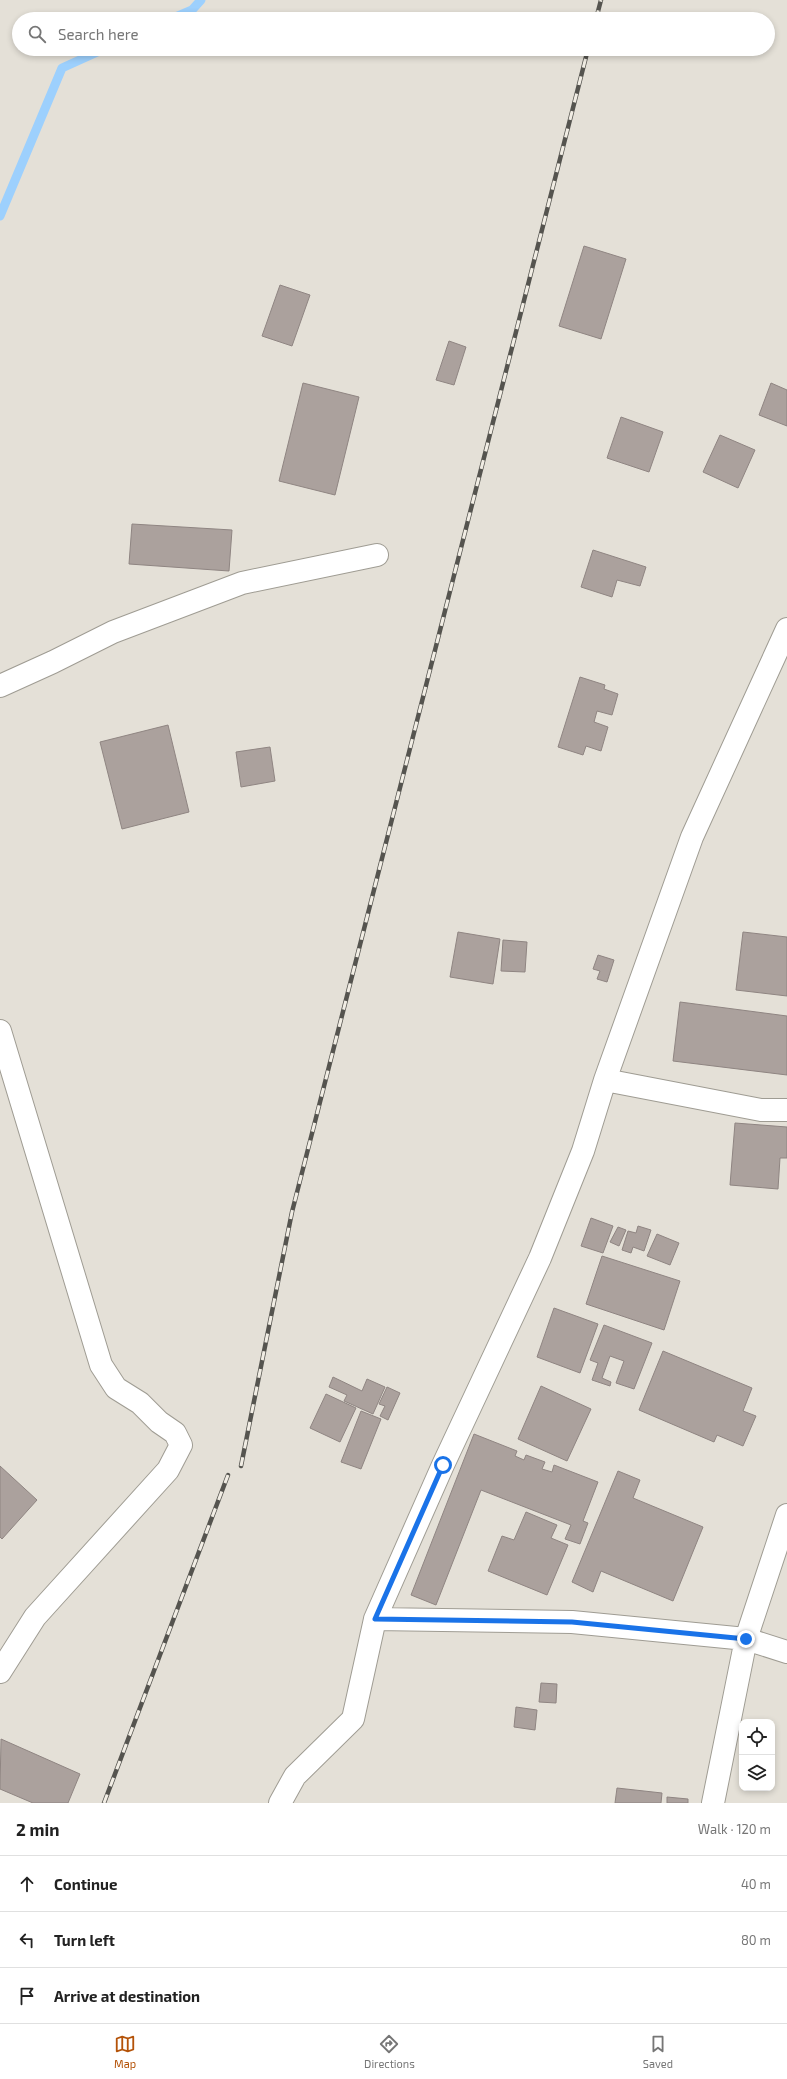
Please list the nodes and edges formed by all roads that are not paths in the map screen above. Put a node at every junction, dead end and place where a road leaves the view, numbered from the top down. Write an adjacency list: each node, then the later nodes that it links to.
1 (377, 555): 3 (street)
2 (787, 630): 5 (street)
3 (0, 686)
4 (0, 1031): 11 (street)
5 (605, 1080): 6 (street); 8 (street)
6 (787, 1110)
7 (787, 1515): 9 (street)
8 (375, 1619): 9 (street); 12 (street)
9 (746, 1639): 10 (street); 13 (street)
10 (787, 1652)
11 (0, 1672)
12 (280, 1803)
13 (713, 1803)

